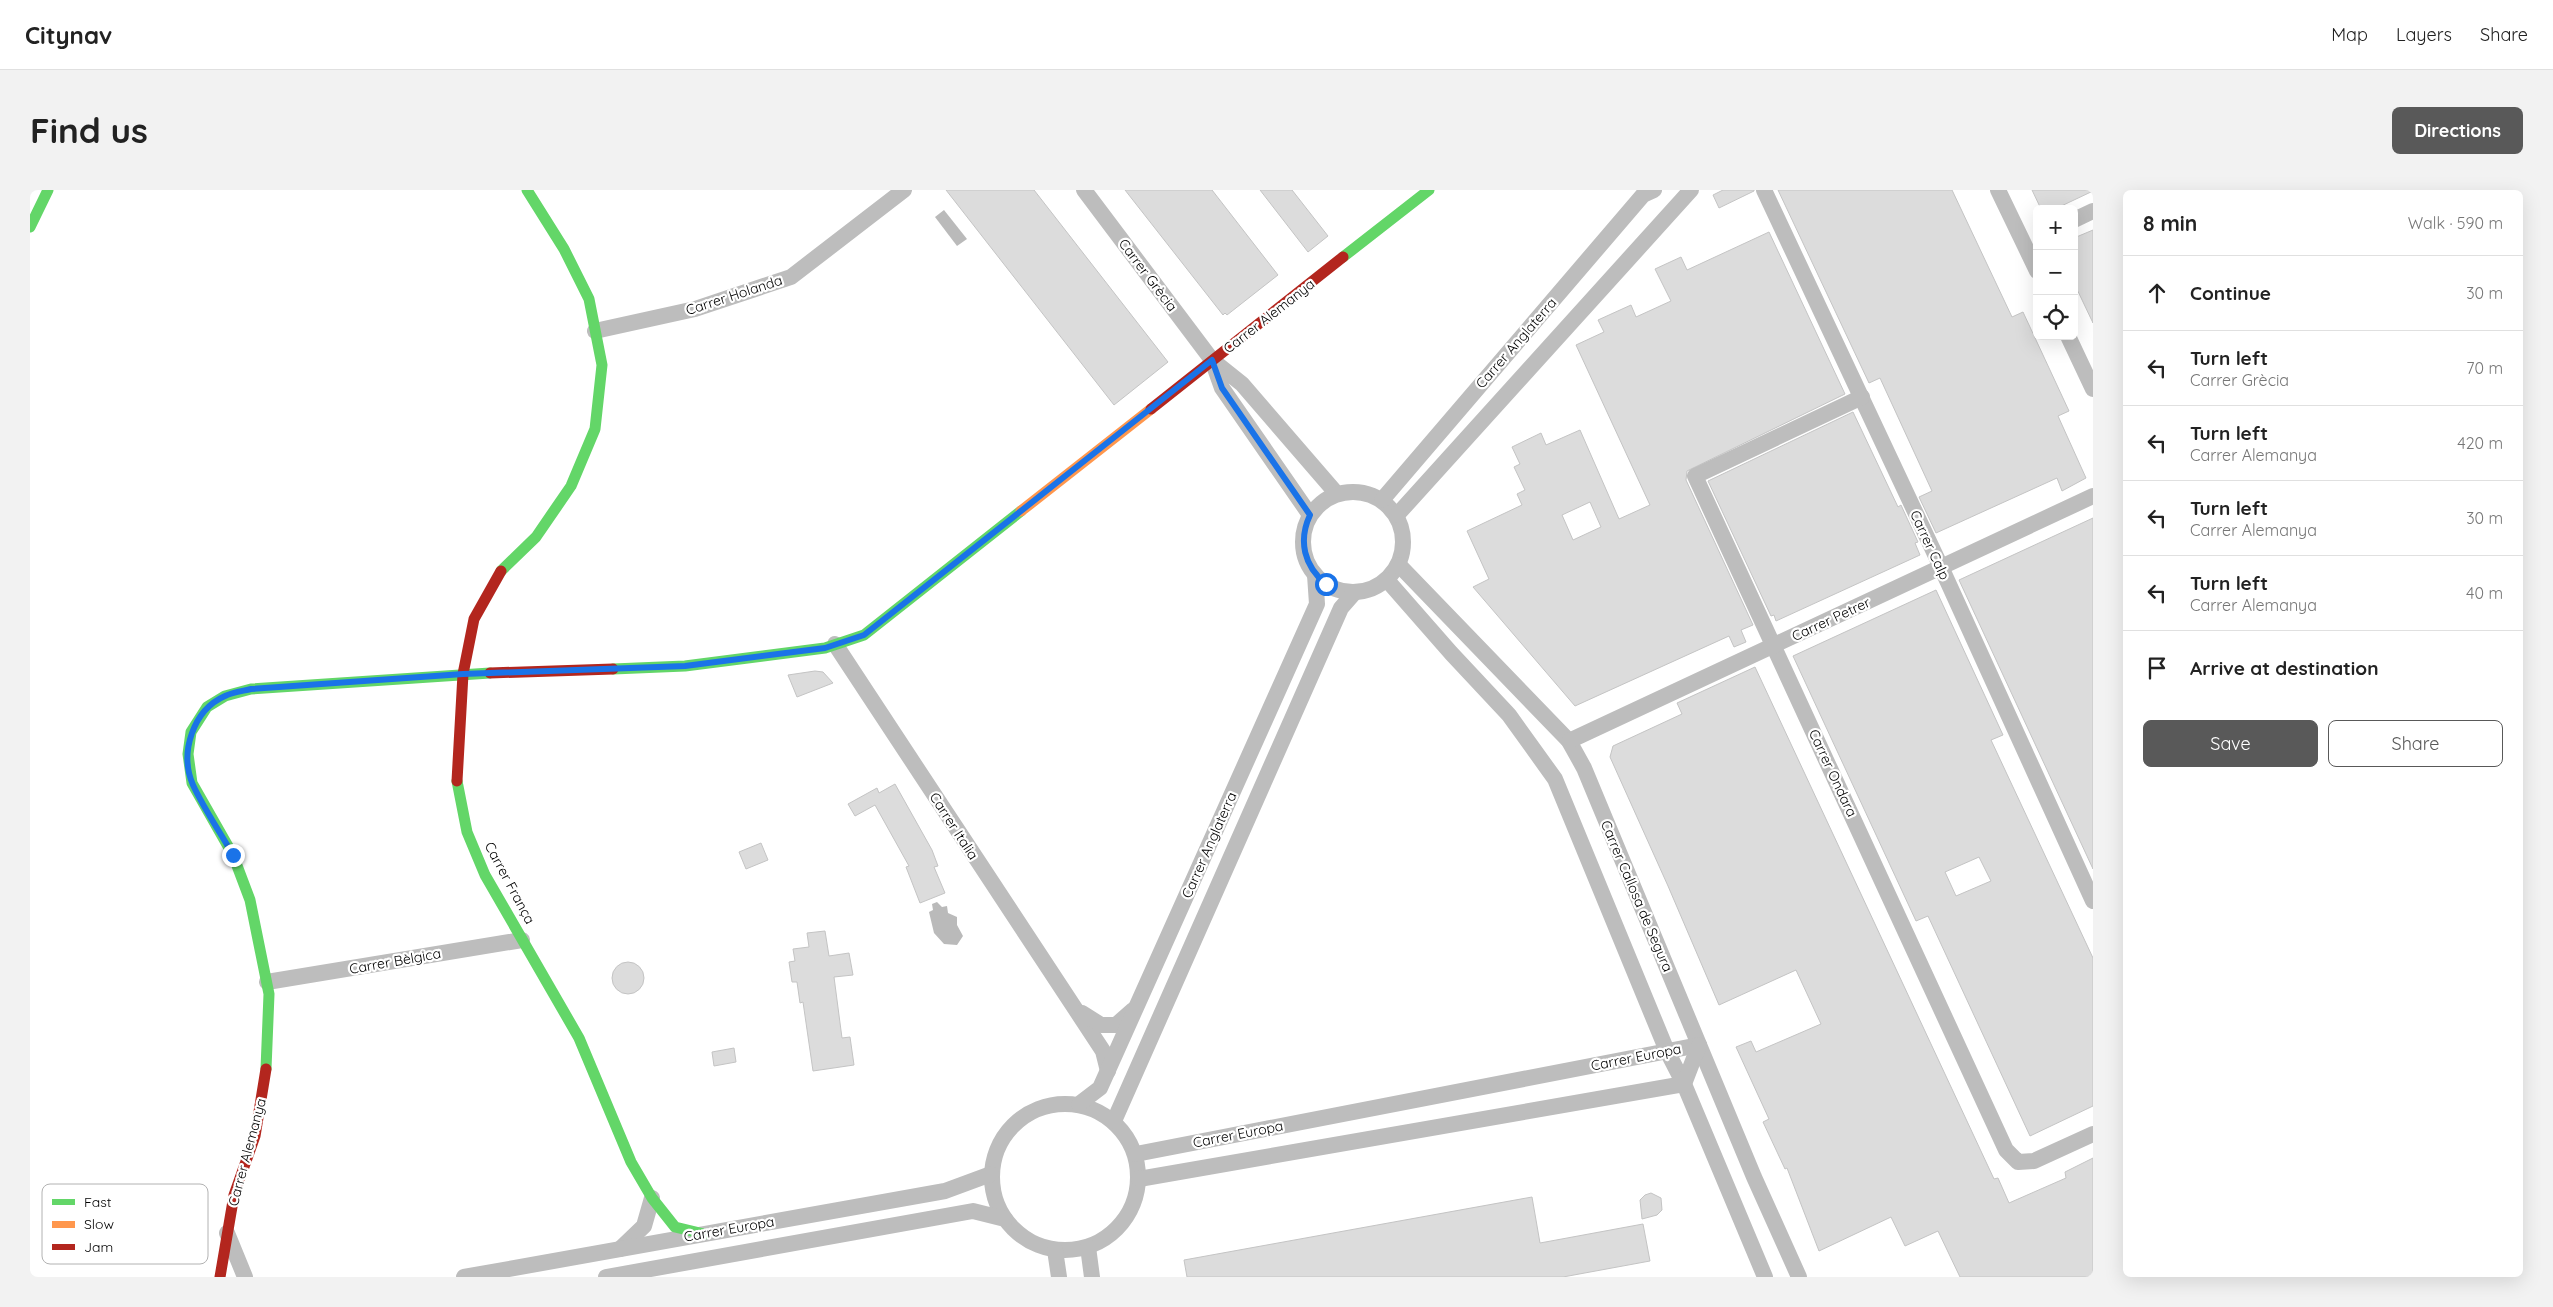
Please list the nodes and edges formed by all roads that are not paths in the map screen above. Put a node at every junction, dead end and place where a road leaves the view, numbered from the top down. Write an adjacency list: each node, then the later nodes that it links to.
1 (48, 190): 12 (main road)
2 (527, 190): 15 (main road, Carrer França)
3 (904, 190): 15 (street, Carrer Holanda)
4 (1084, 190): 17 (street, Carrer Grècia)
5 (1429, 190): 17 (main road, Carrer Alemanya)
6 (1654, 190): 22 (street, Carrer Anglaterra)
7 (1691, 190): 24 (street)
8 (1764, 190): 19 (street, Carrer Calp)
9 (1998, 190): 13 (street)
10 (2093, 211): 11 (street)
11 (2078, 218)
12 (30, 227)
13 (2030, 241): 14 (street)
14 (2033, 254)
15 (595, 331): 32 (main road, Carrer França)
16 (2070, 340): 18 (street)
17 (1212, 360): 20 (street, Carrer Grècia); 23 (street, Carrer Grècia); 30 (main road, Carrer Alemanya)
18 (2093, 389)
19 (1862, 398): 26 (street, Carrer Calp); 31 (street, Carrer Ondara)
20 (1337, 494): 22 (street); 23 (street)
21 (2093, 496): 26 (street, Carrer Petrer)
22 (1382, 500): 24 (street)
23 (1310, 515): 27 (street)
24 (1397, 515): 25 (street)
25 (1399, 565): 28 (street); 33 (street, Carrer Callosa de Segura)
26 (1941, 567): 31 (street, Carrer Petrer); 34 (street, Carrer Calp)
27 (1314, 575): 29 (street); 38 (street, Carrer Anglaterra)
28 (1387, 580): 29 (street); 40 (street)
29 (1355, 592): 44 (street, Carrer Anglaterra)
30 (835, 644): 32 (main road, Carrer Alemanya); 37 (street, Carrer Italia)
31 (1774, 645): 33 (street, Carrer Petrer); 45 (street, Carrer Ondara)
32 (463, 674): 35 (main road, Carrer França); 36 (main road, Carrer Alemanya)
33 (1569, 741): 39 (street, Carrer Callosa de Segura)
34 (2093, 901)
35 (522, 940): 36 (street, Carrer Bèlgica); 49 (main road, Carrer França)
36 (267, 982): 51 (main road, Carrer Alemanya)
37 (1074, 1007): 38 (street, Carrer Italia); 41 (street, Carrer Italia)
38 (1136, 1007): 41 (street, Carrer Anglaterra)
39 (1699, 1045): 40 (street, Carrer Europa); 42 (street, Carrer Europa); 63 (street, Carrer Callosa de Segura)
40 (1667, 1051): 42 (street); 46 (street, Carrer Europa)
41 (1108, 1071): 43 (street, Carrer Anglaterra)
42 (1684, 1084): 48 (street, Carrer Europa); 62 (street)
43 (1079, 1104): 44 (street); 47 (street)
44 (1114, 1121): 46 (street)
45 (2093, 1134)
46 (1136, 1154): 48 (street)
47 (992, 1174): 50 (street); 52 (street, Carrer Europa)
48 (1139, 1179): 53 (street)
49 (652, 1198): 52 (main road, Carrer França); 54 (street)
50 (1005, 1220): 55 (street); 59 (street, Carrer Europa)
51 (227, 1233): 56 (main road, Carrer Alemanya); 57 (street)
52 (704, 1234): 54 (street, Carrer Europa)
53 (1088, 1247): 55 (street); 61 (street)
54 (620, 1249): 58 (street, Carrer Europa)
55 (1055, 1250): 60 (street)
56 (220, 1277)
57 (245, 1277)
58 (464, 1277)
59 (606, 1277)
60 (1059, 1277)
61 (1092, 1277)
62 (1766, 1277)
63 (1799, 1277)

